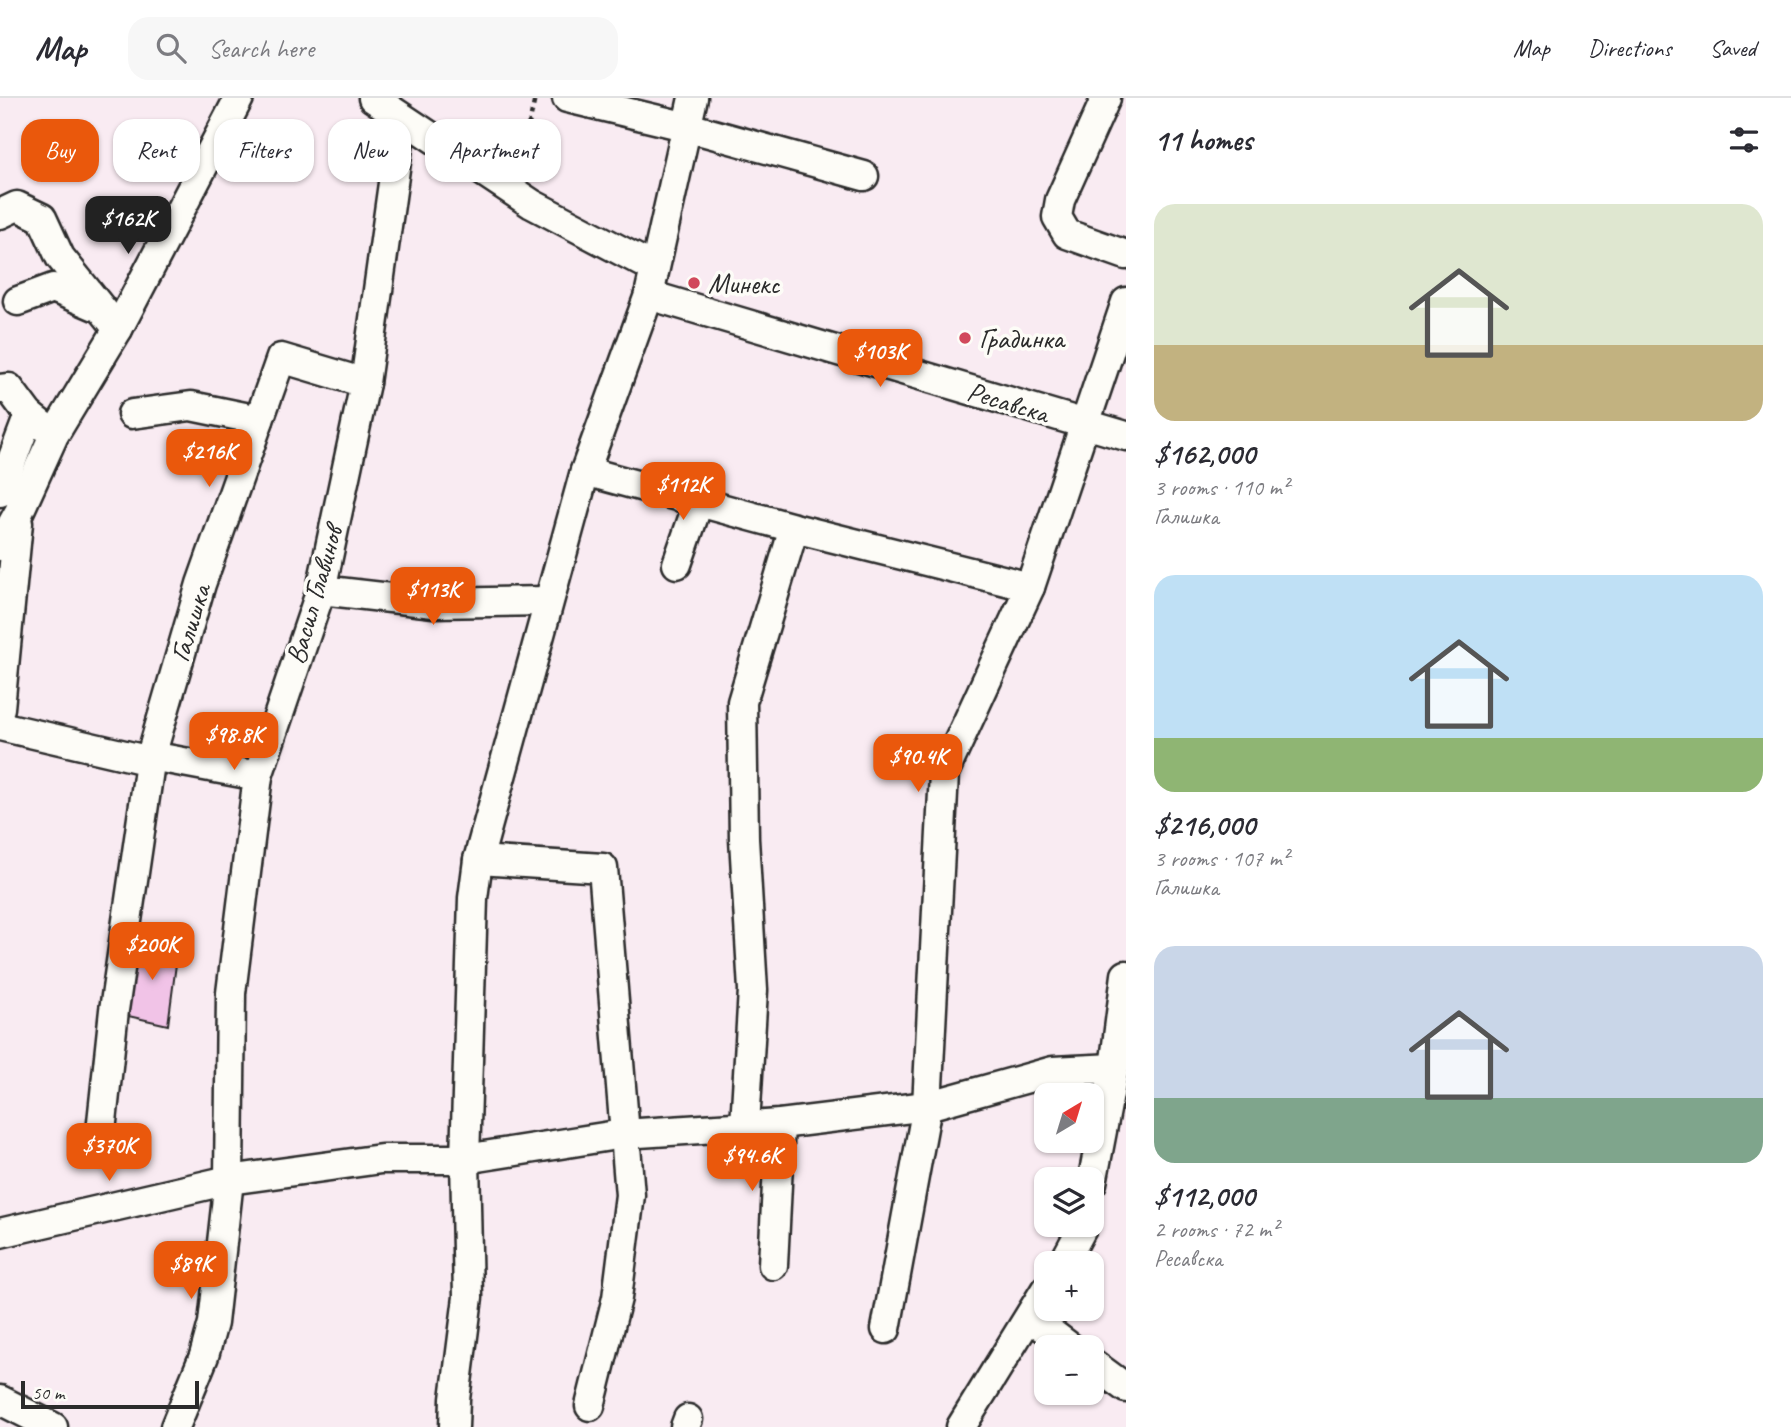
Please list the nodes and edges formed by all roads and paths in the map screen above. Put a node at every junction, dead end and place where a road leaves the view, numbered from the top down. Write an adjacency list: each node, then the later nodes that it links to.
1 (239, 98): 20 (street)
2 (373, 98): 7 (street)
3 (535, 98): 8 (path)
4 (567, 98): 10 (street)
5 (692, 98): 10 (street)
6 (1106, 98): 14 (street)
7 (402, 119)
8 (530, 119)
9 (411, 125): 15 (street)
10 (684, 126): 11 (street); 15 (street)
11 (864, 176)
12 (393, 182): 21 (street, Васил Главинов)
13 (0, 214): 19 (street)
14 (1126, 255)
15 (654, 268): 16 (street)
16 (649, 295): 26 (street, Ресавска); 29 (street)
17 (18, 301): 19 (street)
18 (1126, 302): 26 (street)
19 (97, 307): 20 (street)
20 (118, 329): 27 (street)
21 (365, 383): 25 (street, Галишка); 36 (street, Васил Главинов)
22 (0, 388): 24 (street)
23 (132, 414): 25 (street)
24 (29, 415): 27 (street); 31 (street)
25 (259, 420): 40 (street, Галишка)
26 (1085, 425): 28 (street, Ресавска); 35 (street)
27 (54, 435): 31 (street)
28 (1126, 436)
29 (585, 471): 30 (street); 37 (street)
30 (699, 501): 32 (street); 34 (street)
31 (10, 502): 33 (street); 38 (street)
32 (794, 528): 35 (street); 47 (street)
33 (0, 546)
34 (677, 564)
35 (1030, 587): 45 (street)
36 (321, 590): 37 (street); 41 (street, Васил Главинов)
37 (548, 601): 42 (street)
38 (0, 708)
39 (0, 726): 40 (street)
40 (151, 756): 41 (street); 49 (street, Галишка)
41 (258, 776): 52 (street, Васил Главинов)
42 (478, 860): 48 (street); 50 (street)
43 (1126, 975): 44 (street)
44 (1114, 1068): 45 (street); 51 (street)
45 (927, 1106): 46 (street); 57 (street)
46 (780, 1124): 47 (street); 54 (street)
47 (744, 1125): 48 (street)
48 (623, 1134): 50 (street); 62 (street)
49 (99, 1150)
50 (465, 1159): 52 (street); 65 (street)
51 (1095, 1167)
52 (229, 1180): 53 (street); 64 (street, Васил Главинов)
53 (0, 1233)
54 (773, 1265)
55 (1034, 1310): 56 (street)
56 (1030, 1317): 58 (street); 66 (street)
57 (886, 1329)
58 (1054, 1335)
59 (1104, 1372): 60 (street)
60 (1126, 1388)
61 (0, 1400): 63 (street)
62 (590, 1406)
63 (53, 1427)
64 (175, 1427)
65 (454, 1427)
66 (961, 1427)

